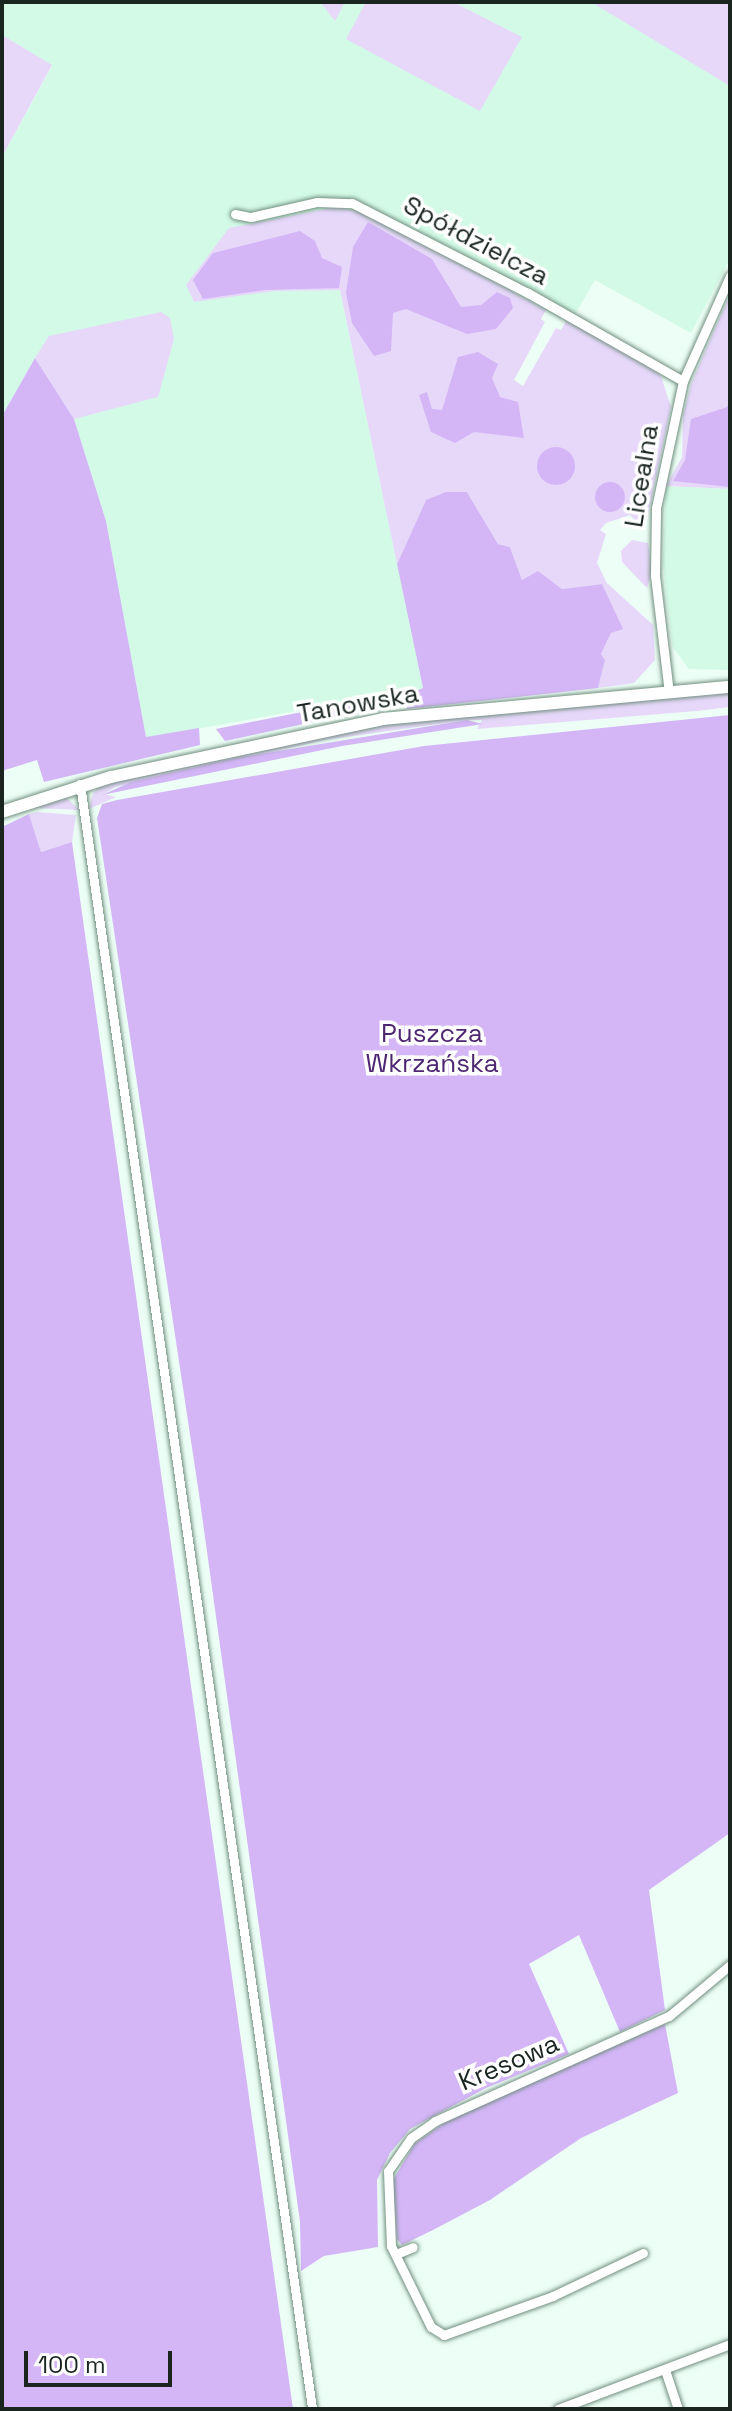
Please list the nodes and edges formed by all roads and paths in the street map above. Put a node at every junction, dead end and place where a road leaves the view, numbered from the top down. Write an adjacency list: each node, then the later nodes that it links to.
1 (235, 214): 3 (street, Spółdzielcza)
2 (730, 276): 3 (street, Licealna)
3 (683, 381): 5 (street, Licealna)
4 (730, 687): 5 (main road, Tanowska)
5 (669, 693): 6 (main road, Tanowska)
6 (80, 784): 7 (main road, Tanowska); 14 (street)
7 (2, 812)
8 (730, 1965): 11 (street, Kresowa)
9 (413, 2247): 11 (street)
10 (643, 2253): 11 (street, Kresowa)
11 (396, 2254)
12 (730, 2344): 13 (street)
13 (665, 2370): 15 (street); 16 (street)
14 (312, 2409)
15 (558, 2409)
16 (678, 2409)

